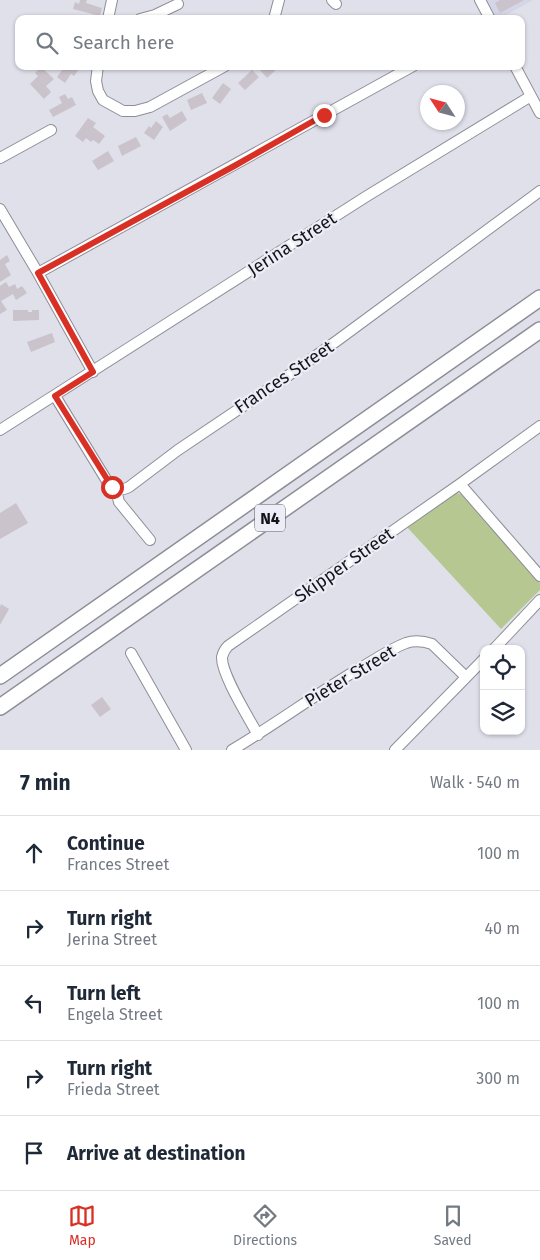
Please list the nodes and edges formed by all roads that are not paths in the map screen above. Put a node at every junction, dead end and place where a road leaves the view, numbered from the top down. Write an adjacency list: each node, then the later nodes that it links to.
1 (112, 0): 5 (street)
2 (279, 0): 7 (street)
3 (480, 0): 8 (street)
4 (178, 4): 6 (street)
5 (109, 15)
6 (152, 15)
7 (275, 15)
8 (488, 15)
9 (98, 70): 10 (street)
10 (217, 70)
11 (406, 70): 19 (street)
12 (517, 70): 13 (street)
13 (531, 96): 14 (street); 22 (street, Jerina Street)
14 (540, 113)
15 (51, 130): 16 (street)
16 (0, 158)
17 (540, 191): 27 (street, Frances Street)
18 (0, 209): 19 (street)
19 (38, 273): 22 (street)
20 (540, 298): 34 (highway, N4)
21 (540, 330): 36 (highway, N4)
22 (93, 372): 23 (street, Jerina Street)
23 (55, 396): 25 (street, Jerina Street); 27 (street)
24 (540, 426): 26 (street, Skipper Street)
25 (0, 429)
26 (460, 484): 29 (street); 37 (street, Skipper Street)
27 (116, 490): 28 (street)
28 (150, 540)
29 (540, 576)
30 (540, 600): 31 (street)
31 (498, 645)
32 (131, 653): 38 (street)
33 (480, 663): 35 (street)
34 (0, 676)
35 (466, 677): 37 (street, Pieter Street); 40 (street)
36 (0, 707)
37 (258, 735): 39 (street, Pieter Street)
38 (186, 750)
39 (232, 750)
40 (395, 750)

